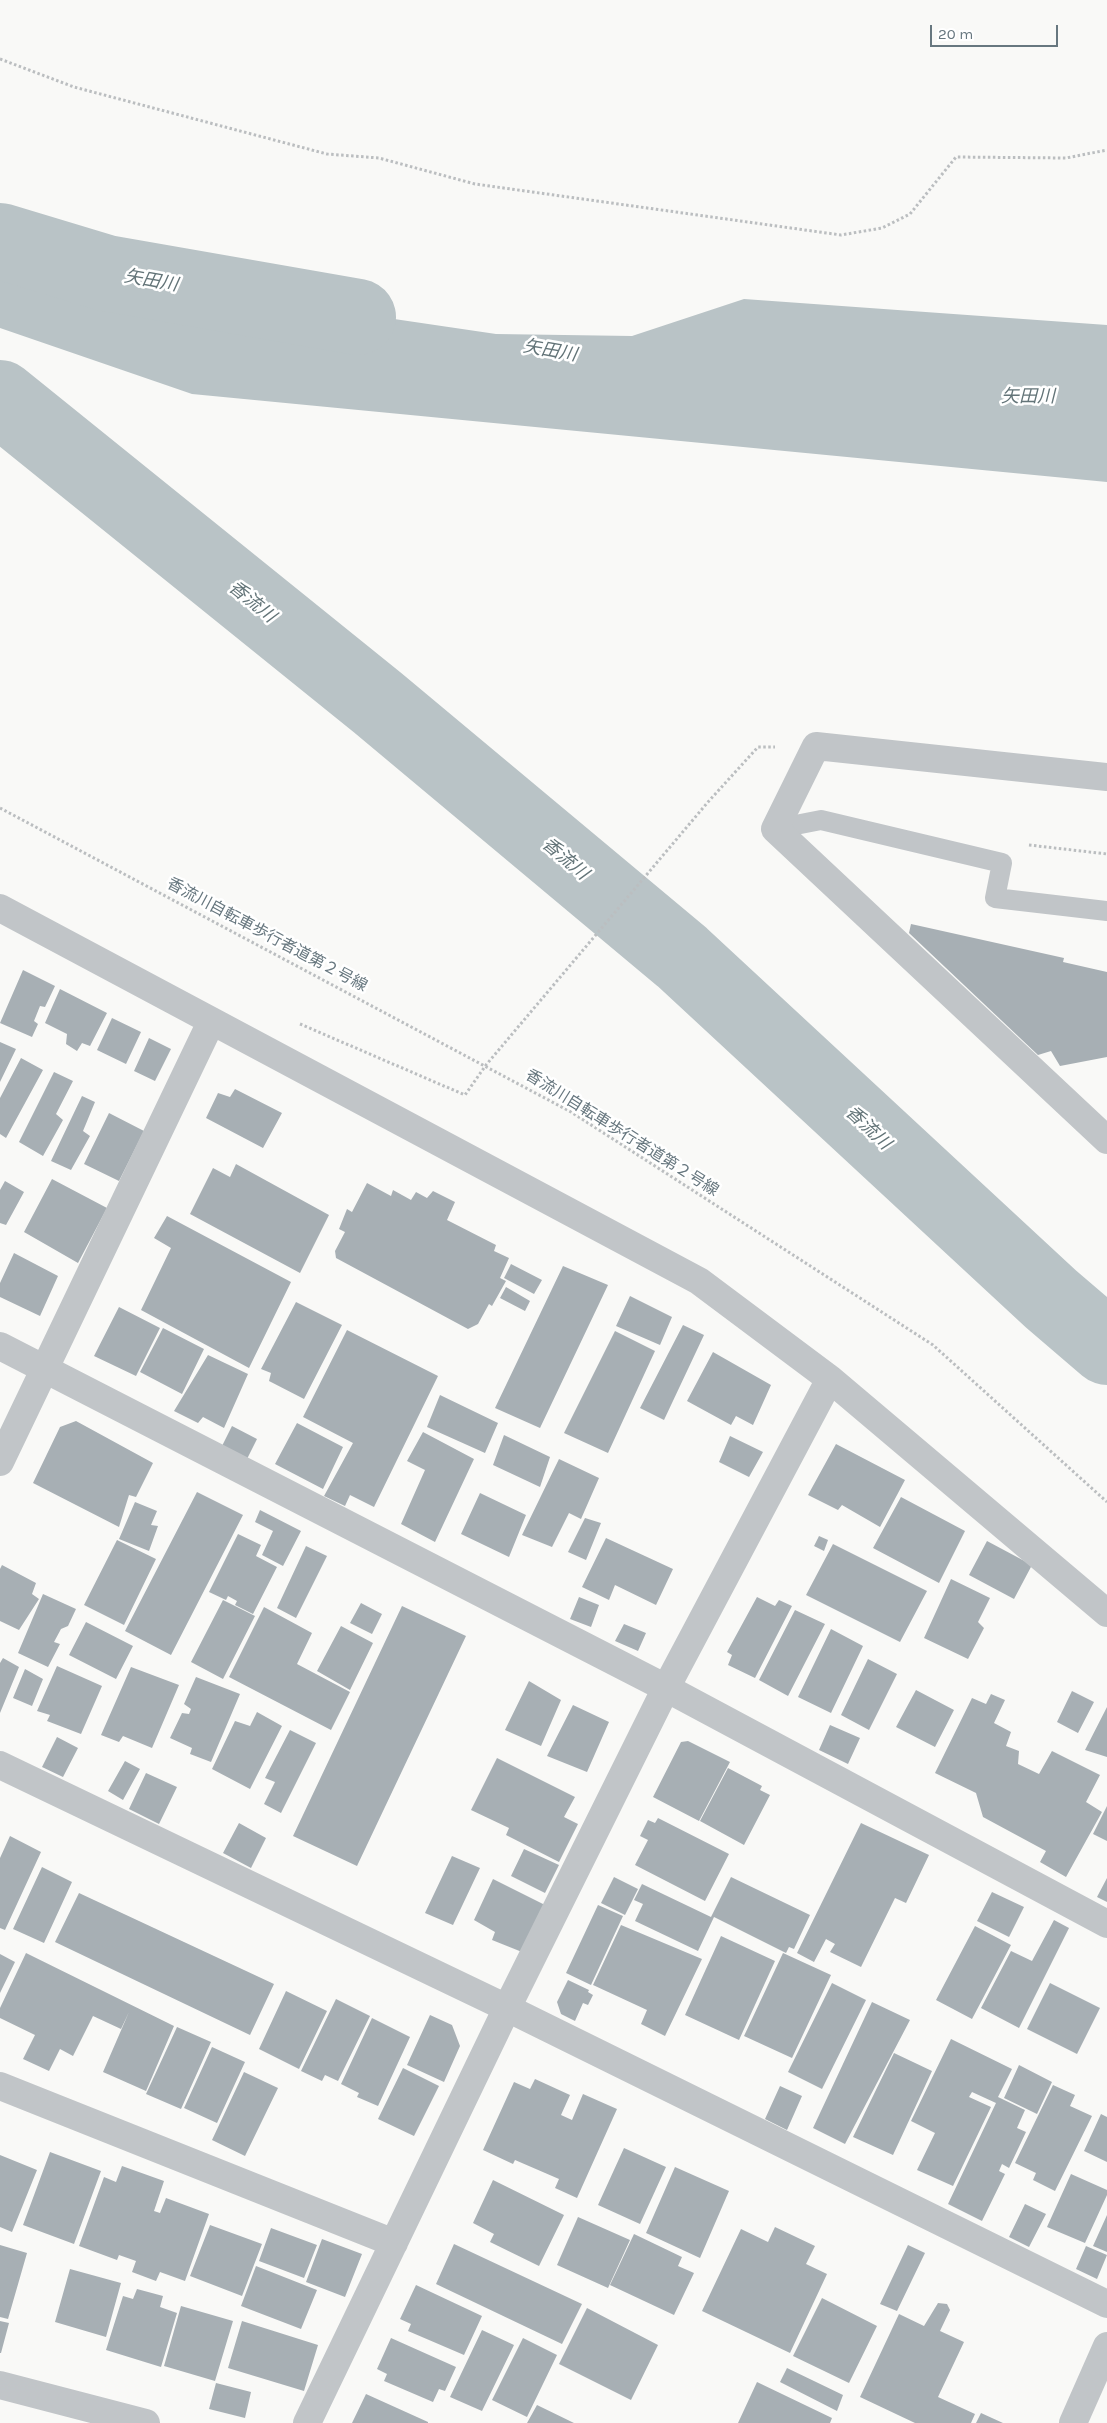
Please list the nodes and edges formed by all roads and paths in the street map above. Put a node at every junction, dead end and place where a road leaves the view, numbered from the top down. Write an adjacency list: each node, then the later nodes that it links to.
1 (0, 59): 2 (path)
2 (1107, 150)
3 (816, 746): 4 (street); 6 (street); 11 (path)
4 (1107, 777)
5 (0, 808): 11 (path, 香流川自転車歩行者道第２号線)
6 (775, 829): 8 (lane); 12 (street)
7 (0, 908): 10 (street)
8 (1107, 911)
9 (293, 1021): 11 (path)
10 (211, 1022): 14 (street); 15 (street)
11 (486, 1065): 17 (path, 香流川自転車歩行者道第２号線)
12 (1107, 1140)
13 (0, 1346): 14 (street)
14 (44, 1369): 16 (street); 19 (street)
15 (830, 1379): 18 (street); 19 (street)
16 (0, 1462)
17 (1107, 1502)
18 (1107, 1613)
19 (666, 1688): 21 (street); 22 (street)
20 (0, 1765): 22 (street)
21 (1107, 1924)
22 (506, 2008): 24 (street); 25 (street)
23 (0, 2086): 24 (street)
24 (394, 2243): 29 (street)
25 (1107, 2304)
26 (1107, 2346): 30 (street)
27 (0, 2385): 28 (street)
28 (146, 2423)
29 (307, 2423)
30 (1073, 2423)

